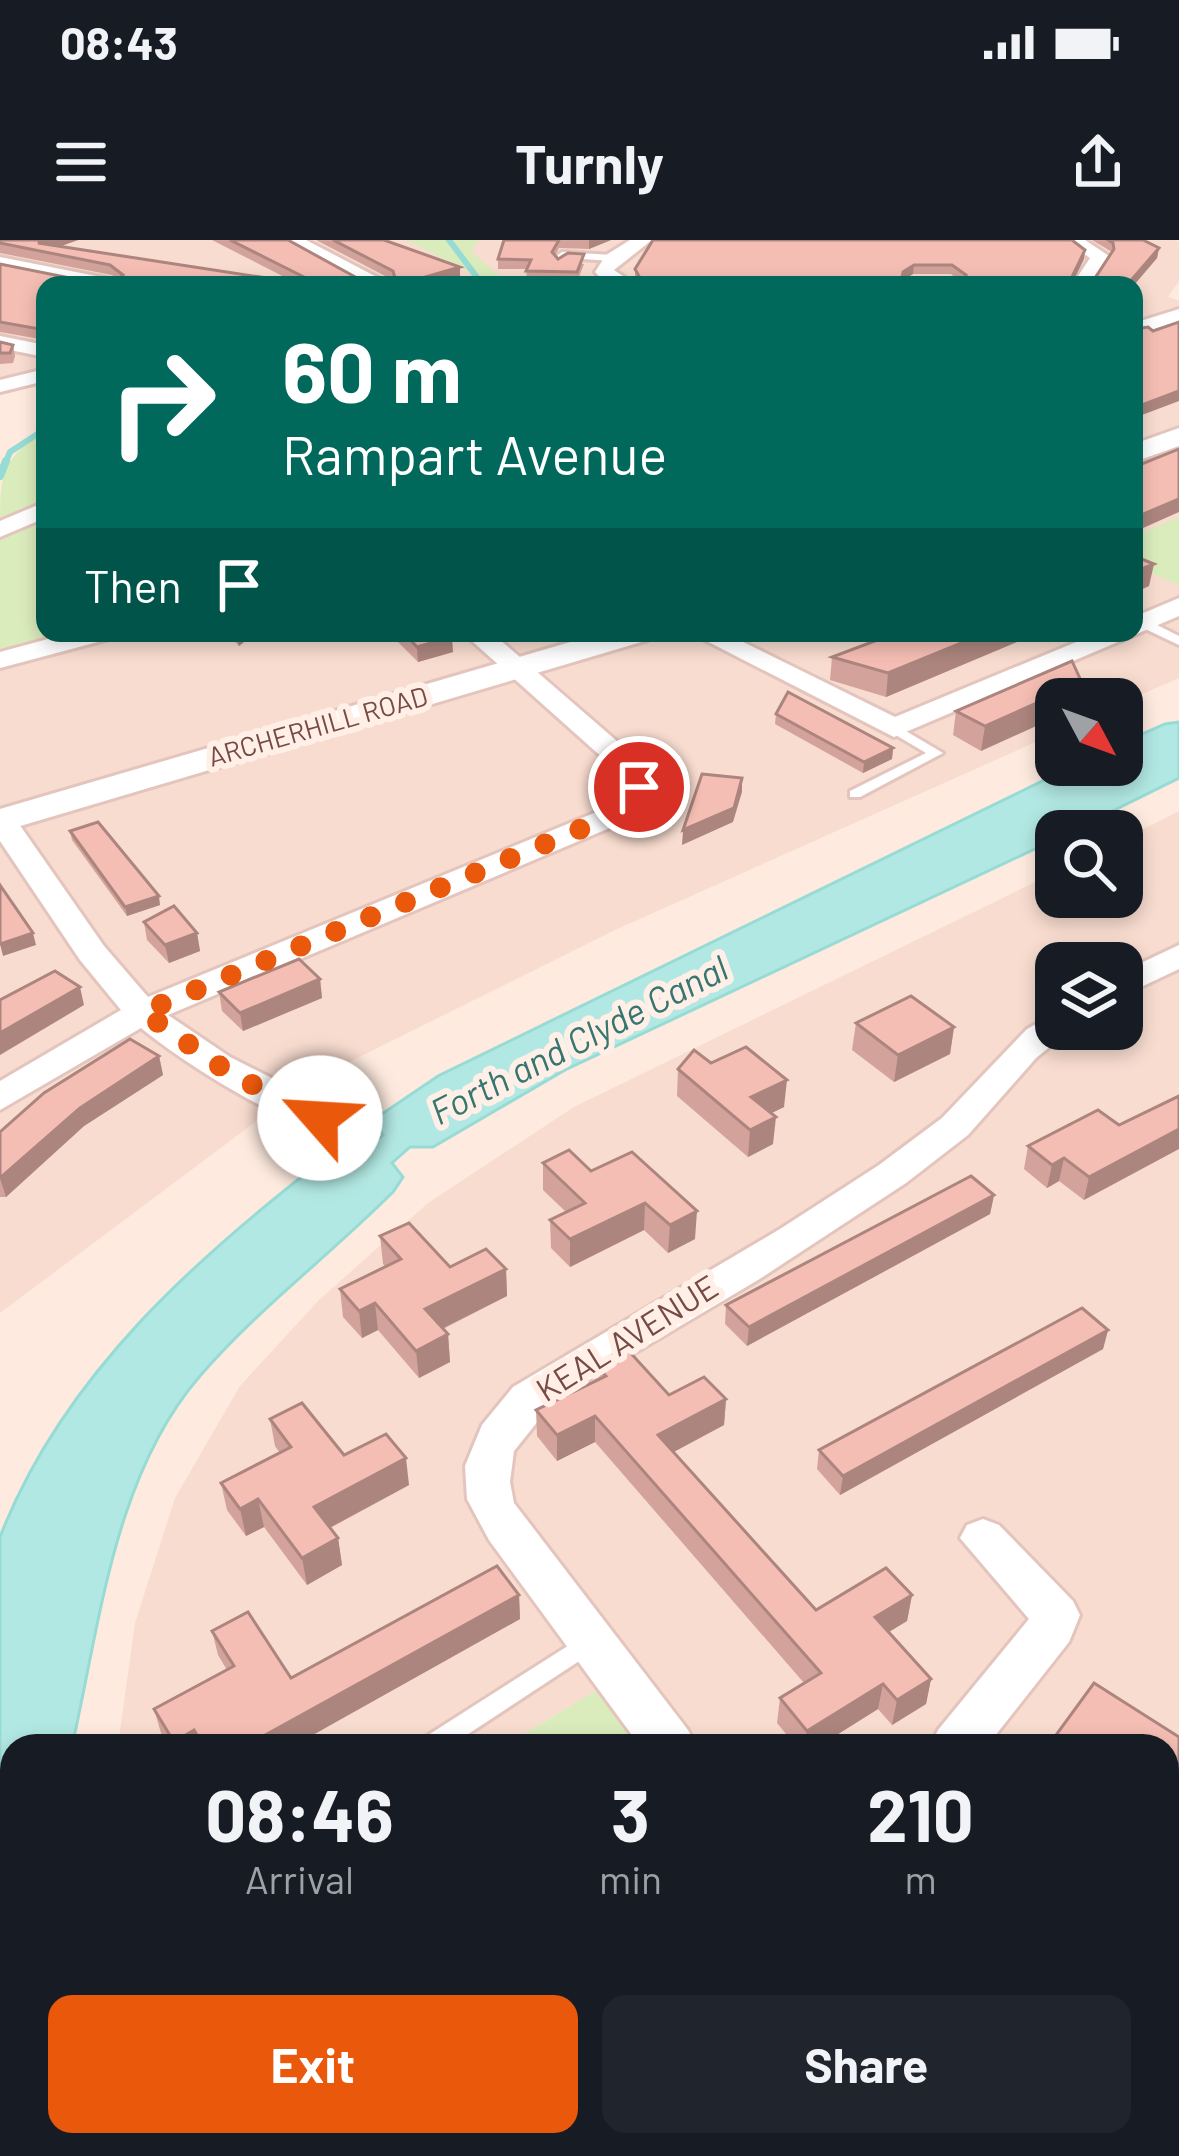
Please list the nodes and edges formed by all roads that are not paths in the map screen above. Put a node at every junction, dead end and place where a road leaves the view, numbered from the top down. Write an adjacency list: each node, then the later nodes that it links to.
1 (22, 240): 9 (street)
2 (289, 240): 14 (street)
3 (644, 240): 10 (street)
4 (782, 240): 5 (street)
5 (812, 240)
6 (938, 240): 7 (street)
7 (981, 240)
8 (1072, 240): 16 (street)
9 (0, 250)
10 (614, 258): 11 (lane); 15 (street)
11 (561, 262)
12 (0, 263): 13 (street)
13 (66, 276)
14 (362, 276)
15 (611, 276)
16 (1087, 276)
17 (1175, 304): 18 (street)
18 (1143, 325)
19 (0, 342): 20 (street)
20 (36, 349)
21 (36, 377): 22 (street)
22 (0, 386)
23 (1179, 436): 24 (street)
24 (1143, 450)
25 (36, 513): 26 (street)
26 (0, 530)
27 (1179, 606): 28 (street)
28 (1143, 622)
29 (1143, 629): 30 (lane)
30 (1179, 641)
31 (68, 642): 36 (street)
32 (486, 642): 37 (street)
33 (607, 642): 37 (street, ARCHERHILL ROAD)
34 (722, 642): 38 (street)
35 (1095, 642): 38 (street)
36 (0, 661)
37 (517, 669): 40 (street, ARCHERHILL ROAD); 43 (street)
38 (893, 728): 39 (lane)
39 (855, 794)
40 (0, 821): 43 (street)
41 (1179, 955): 42 (street)
42 (1143, 975)
43 (143, 1012): 45 (street); 46 (street)
44 (1035, 1041): 48 (street, KEAL AVENUE)
45 (0, 1099)
46 (320, 1118)
47 (982, 1538): 51 (street)
48 (588, 1643): 49 (lane); 50 (street, KEAL AVENUE)
49 (448, 1734)
50 (660, 1734)
51 (966, 1734)

